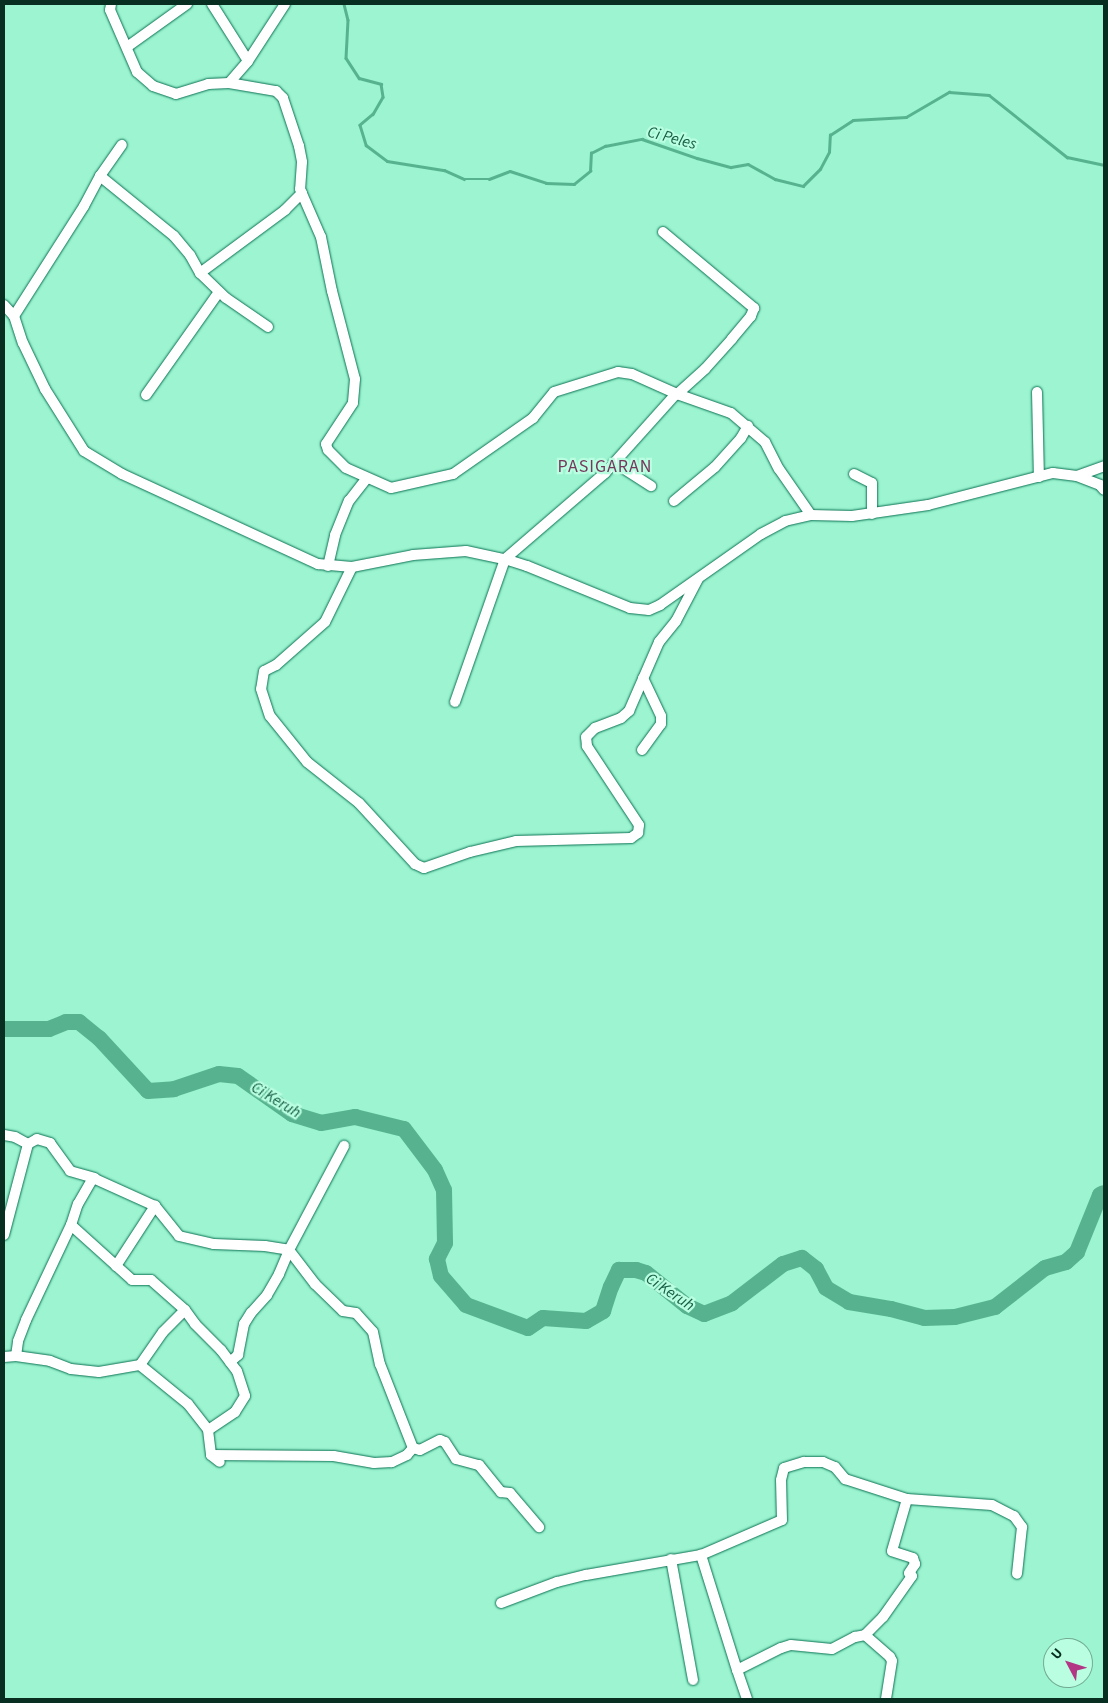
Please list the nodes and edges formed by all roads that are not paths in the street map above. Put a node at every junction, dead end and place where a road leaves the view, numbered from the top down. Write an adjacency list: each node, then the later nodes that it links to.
1 (111, 4): 5 (street)
2 (187, 4): 5 (street)
3 (212, 4): 6 (street)
4 (285, 4): 6 (street)
5 (127, 47): 7 (street)
6 (248, 61): 7 (street)
7 (229, 83): 10 (street)
8 (122, 145): 9 (street)
9 (100, 176): 12 (street); 15 (street)
10 (302, 193): 12 (street); 26 (street)
11 (663, 232): 18 (street)
12 (200, 273): 13 (street)
13 (219, 292): 16 (street); 19 (street)
14 (4, 305): 15 (street)
15 (14, 316): 33 (street)
16 (268, 326)
17 (1037, 392): 25 (street)
18 (676, 394): 20 (street); 21 (street); 26 (street)
19 (146, 395)
20 (748, 426): 29 (street); 31 (street)
21 (615, 462): 27 (street); 32 (street)
22 (1104, 466): 24 (street)
23 (854, 474): 30 (street)
24 (1077, 476): 25 (street); 28 (street)
25 (1039, 477): 30 (street)
26 (366, 478): 33 (street)
27 (651, 486)
28 (1104, 490)
29 (674, 501)
30 (872, 514): 31 (street)
31 (811, 516): 35 (street)
32 (505, 559): 34 (street); 35 (street); 37 (street)
33 (328, 566): 34 (street)
34 (352, 567): 36 (street)
35 (699, 578): 36 (street)
36 (643, 678): 38 (street)
37 (455, 702)
38 (642, 750)
39 (4, 1136): 40 (street)
40 (28, 1144): 42 (street); 45 (street)
41 (344, 1146): 46 (street)
42 (95, 1178): 43 (street); 44 (street)
43 (155, 1206): 46 (street); 47 (street)
44 (71, 1225): 47 (street); 49 (street)
45 (4, 1235)
46 (289, 1250): 51 (street); 54 (street)
47 (116, 1266): 48 (street)
48 (185, 1310): 51 (street); 52 (street)
49 (16, 1356): 50 (street); 52 (street)
50 (4, 1357)
51 (230, 1362): 53 (street)
52 (140, 1365): 53 (street)
53 (208, 1430): 55 (street)
54 (413, 1448): 55 (street); 58 (street)
55 (211, 1455): 56 (street)
56 (220, 1462)
57 (907, 1499): 59 (street); 61 (street); 63 (street)
58 (538, 1527)
59 (701, 1555): 60 (street); 64 (street)
60 (670, 1559): 62 (street); 65 (street)
61 (1017, 1574)
62 (502, 1603)
63 (865, 1635): 64 (street); 67 (street)
64 (737, 1670): 66 (street)
65 (693, 1680)
66 (747, 1699)
67 (886, 1699)

